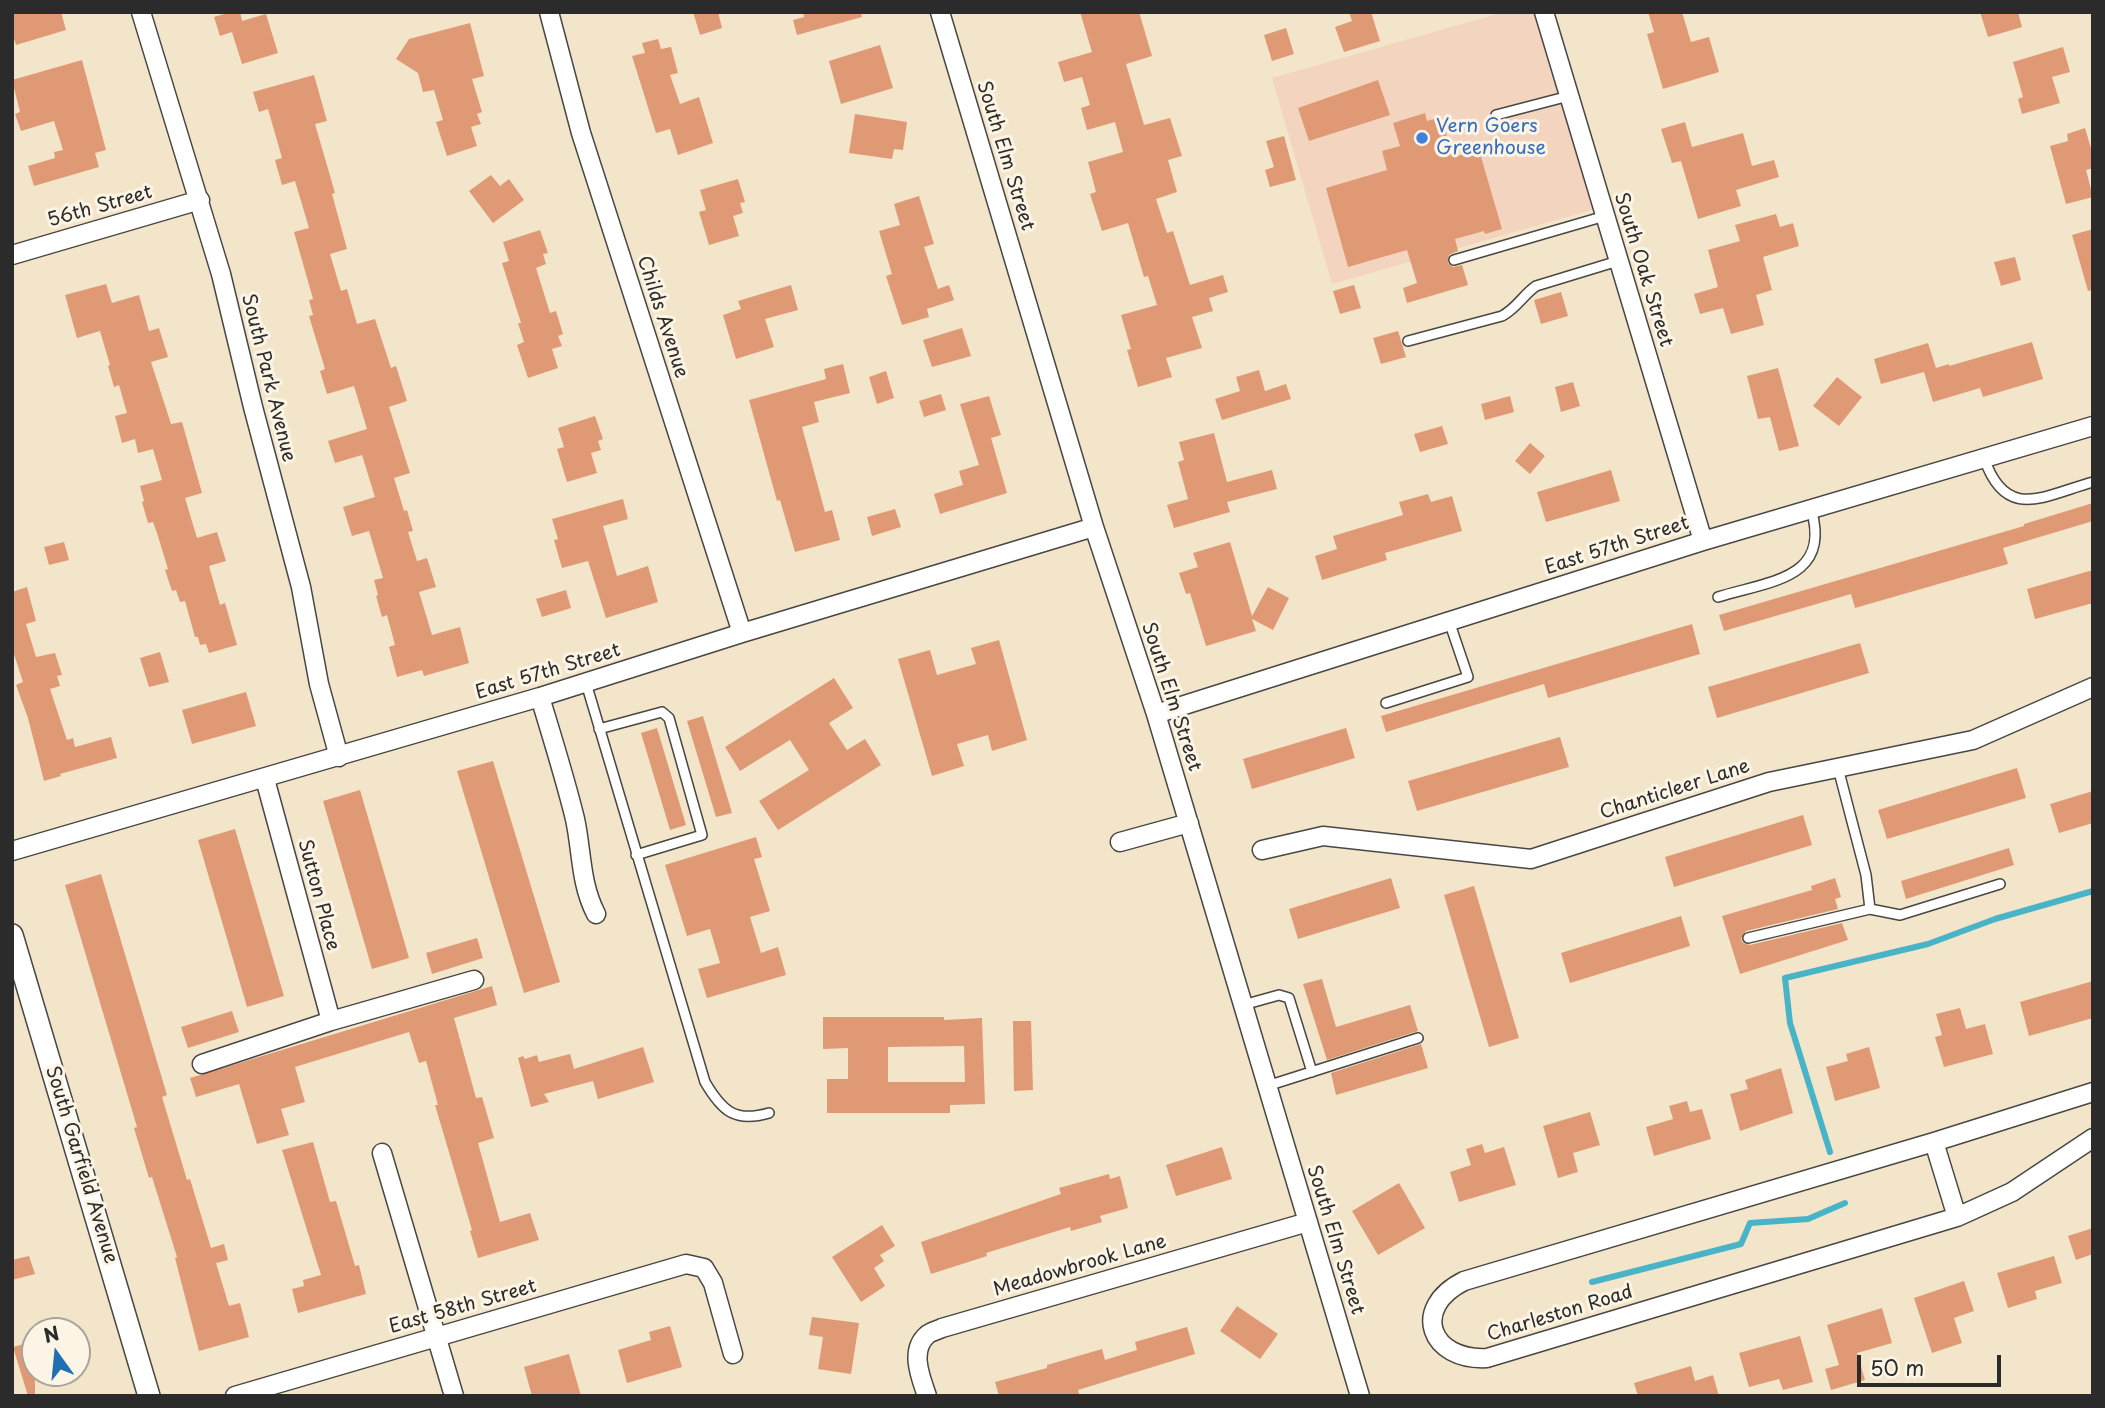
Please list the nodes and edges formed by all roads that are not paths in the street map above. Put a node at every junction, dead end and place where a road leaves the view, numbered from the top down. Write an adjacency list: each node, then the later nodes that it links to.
1 (141, 12): 7 (street, South Park Avenue)
2 (549, 12): 21 (street, Childs Avenue)
3 (940, 12): 17 (street, South Elm Street)
4 (1544, 12): 5 (street, South Oak Street)
5 (1569, 96): 6 (lane); 8 (street, South Oak Street)
6 (1496, 115)
7 (200, 200): 9 (street, 56th Street); 28 (street, South Park Avenue)
8 (1605, 216): 10 (lane); 11 (street, South Oak Street)
9 (12, 255)
10 (1454, 260)
11 (1618, 261): 12 (lane); 18 (street, South Oak Street)
12 (1408, 341)
13 (2093, 426): 14 (street, East 57th Street)
14 (1984, 458): 15 (lane); 16 (street, East 57th Street)
15 (2093, 482)
16 (1811, 509): 18 (street, East 57th Street); 19 (lane)
17 (1094, 527): 21 (street, East 57th Street); 26 (street, South Elm Street)
18 (1703, 541): 20 (street, East 57th Street)
19 (1718, 597)
20 (1449, 621): 25 (lane); 26 (street, East 57th Street)
21 (742, 633): 22 (street, East 57th Street)
22 (586, 683): 24 (street, East 57th Street); 27 (lane)
23 (2093, 687): 29 (street, Chanticleer Lane)
24 (540, 697): 28 (street, East 57th Street); 38 (street)
25 (1386, 703)
26 (1156, 714): 31 (street, South Elm Street)
27 (599, 729): 35 (lane); 35 (lane)
28 (339, 757): 30 (street, East 57th Street)
29 (1838, 768): 34 (street, Chanticleer Lane); 37 (lane)
30 (265, 779): 33 (street, East 57th Street); 43 (street, Sutton Place)
31 (1189, 823): 32 (street); 42 (street, South Elm Street)
32 (1120, 842)
33 (12, 850)
34 (1262, 850)
35 (636, 855): 49 (lane)
36 (2000, 884): 37 (lane)
37 (1870, 909): 40 (lane)
38 (596, 914)
39 (12, 935): 57 (street, South Garfield Avenue)
40 (1748, 938)
41 (474, 981): 43 (street)
42 (1243, 1005): 46 (lane); 47 (street, South Elm Street)
43 (331, 1021): 45 (street)
44 (1418, 1038): 46 (lane)
45 (202, 1064)
46 (1312, 1072): 47 (lane)
47 (1268, 1086): 54 (street, South Elm Street)
48 (2093, 1092): 51 (street, Charleston Road)
49 (769, 1113)
50 (2093, 1138): 53 (street, Charleston Road)
51 (1934, 1142): 53 (street); 53 (street, Charleston Road)
52 (382, 1153): 55 (street)
53 (1957, 1217)
54 (1308, 1222): 60 (street, Meadowbrook Lane); 61 (street, South Elm Street)
55 (436, 1336): 56 (street, East 58th Street); 58 (street, East 58th Street); 59 (street)
56 (733, 1354)
57 (149, 1396)
58 (235, 1396)
59 (454, 1396)
60 (927, 1396)
61 (1360, 1396)

